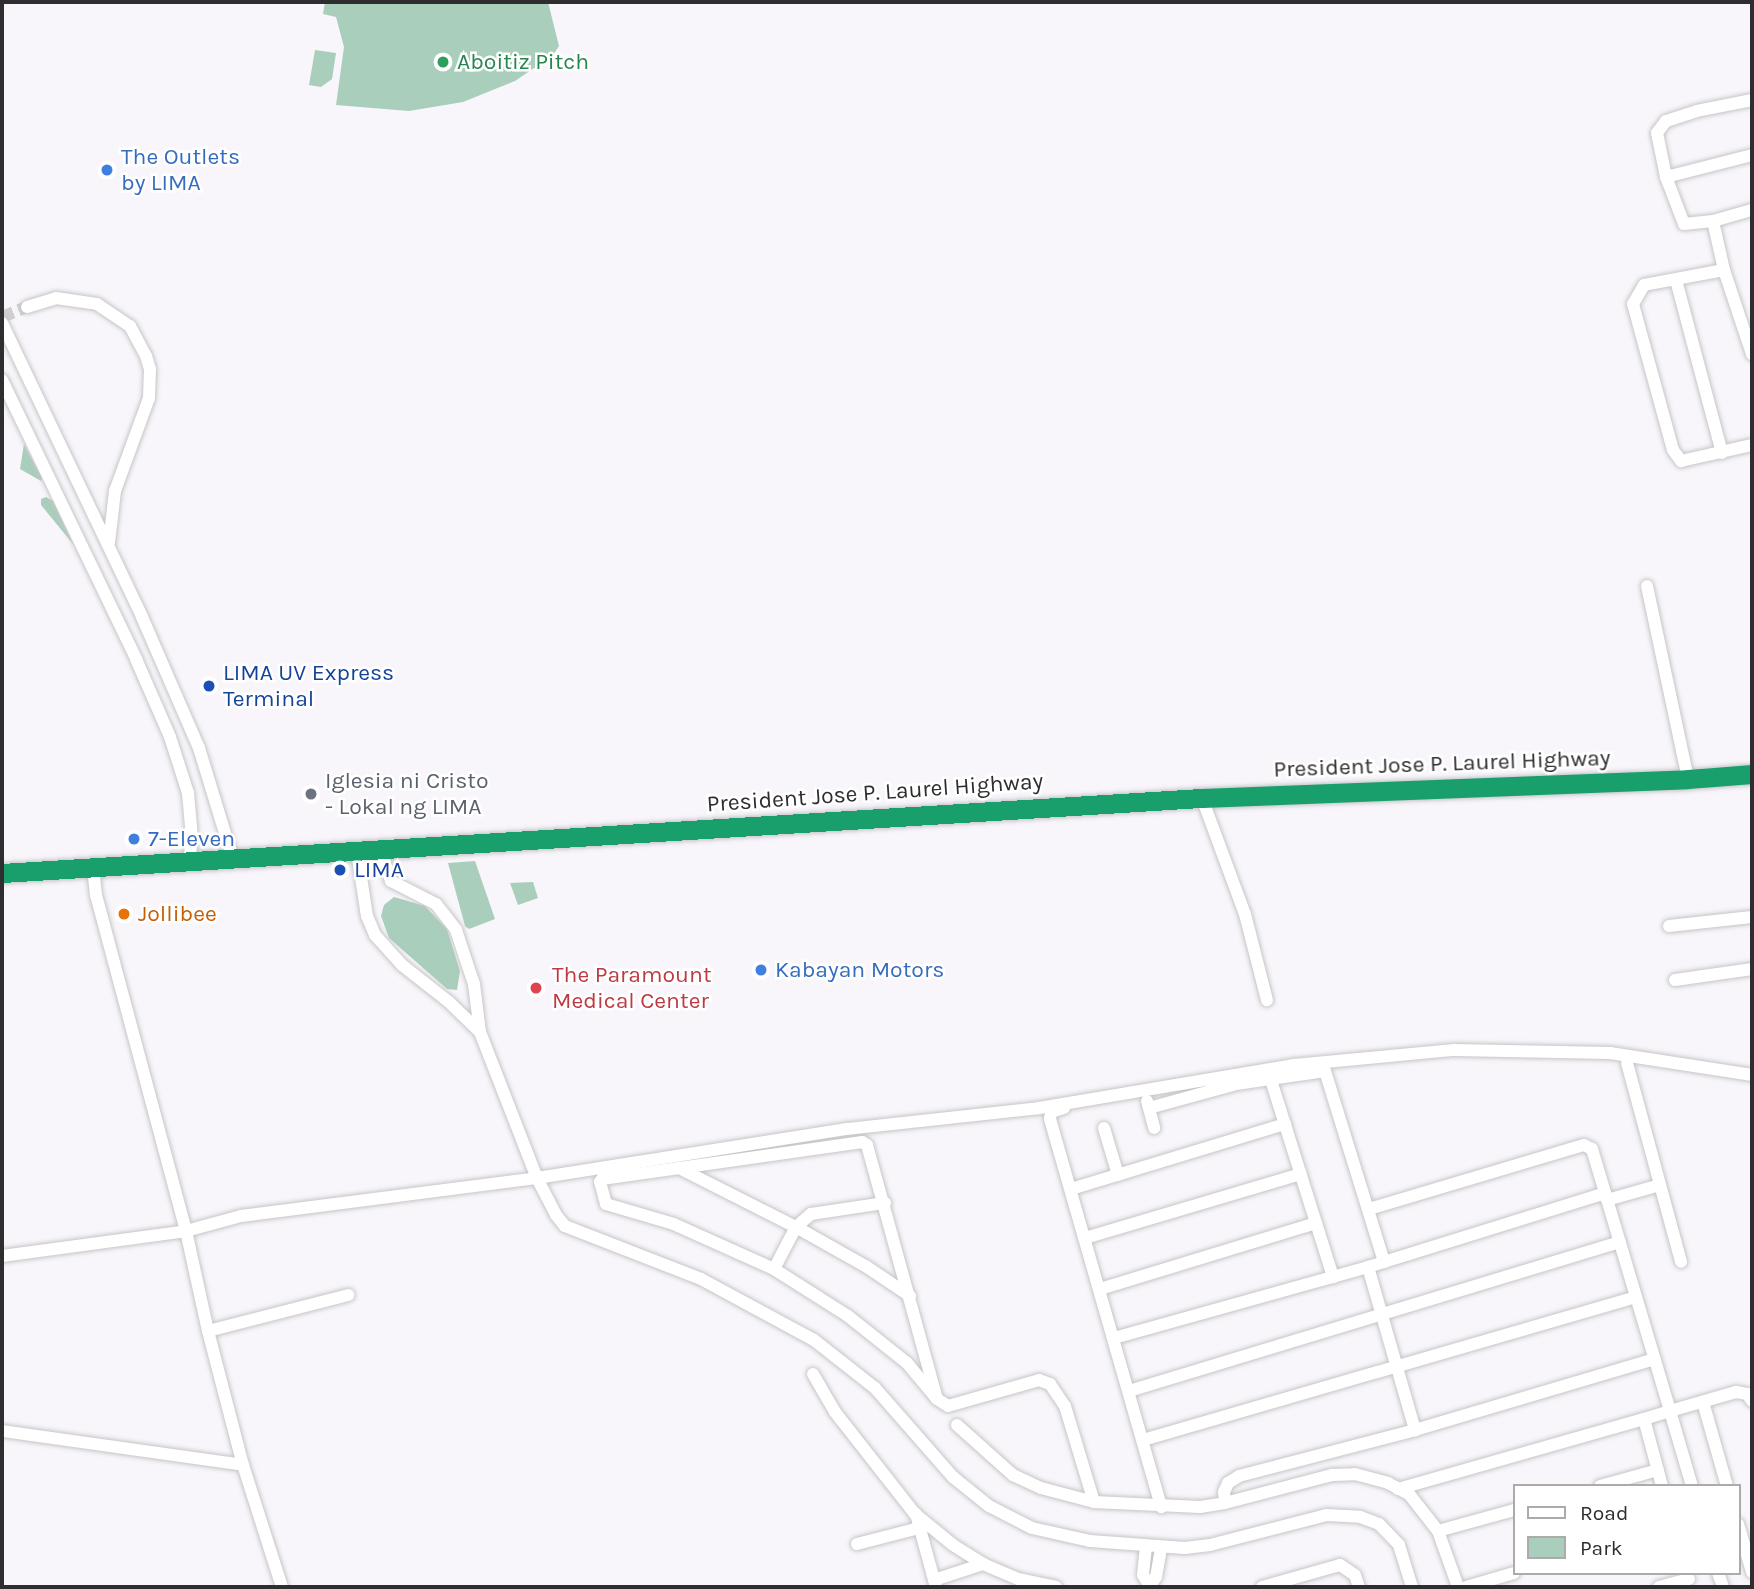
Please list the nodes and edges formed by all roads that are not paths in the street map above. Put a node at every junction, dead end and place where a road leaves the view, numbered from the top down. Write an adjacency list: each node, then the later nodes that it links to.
1 (1752, 100): 3 (street)
2 (1752, 155): 3 (street)
3 (1666, 177): 5 (street)
4 (1752, 210): 5 (street)
5 (1713, 221): 6 (street)
6 (1724, 270): 7 (street); 10 (street)
7 (1676, 280): 13 (street); 13 (street)
8 (27, 307): 14 (street)
9 (2, 323): 14 (street)
10 (1752, 354)
11 (2, 380): 17 (street)
12 (1752, 445): 13 (street)
13 (1722, 453)
14 (113, 556): 16 (street)
15 (1647, 586): 19 (street)
16 (142, 617): 17 (street); 23 (street)
17 (121, 627): 24 (street)
18 (1752, 774): 19 (highway, President Jose P. Laurel Highway)
19 (1688, 779): 20 (highway, President Jose P. Laurel Highway)
20 (1202, 797): 21 (highway, President Jose P. Laurel Highway); 31 (street)
21 (380, 849): 22 (highway, President Jose P. Laurel Highway); 32 (street)
22 (357, 851): 23 (highway, President Jose P. Laurel Highway); 32 (street)
23 (233, 859): 24 (highway, President Jose P. Laurel Highway)
24 (189, 861): 25 (highway, President Jose P. Laurel Highway)
25 (93, 867): 26 (highway, President Jose P. Laurel Highway); 51 (street)
26 (2, 873)
27 (1752, 917): 28 (street)
28 (1669, 926)
29 (1752, 969): 30 (street)
30 (1675, 979)
31 (1268, 1000)
32 (481, 1032): 43 (street)
33 (1627, 1063): 44 (street)
34 (1752, 1075): 43 (street)
35 (1270, 1077): 37 (street); 39 (street); 48 (street)
36 (1083, 1105): 45 (street)
37 (1285, 1124): 41 (street); 42 (street)
38 (1104, 1128): 42 (street)
39 (1154, 1128)
40 (679, 1168): 47 (street); 50 (street); 58 (street)
41 (1301, 1174): 49 (street); 52 (street)
42 (1118, 1175): 45 (street)
43 (537, 1178): 51 (street); 100 (street)
44 (1660, 1185): 46 (street); 56 (street)
45 (1071, 1189): 52 (street)
46 (1606, 1196): 48 (street); 53 (street); 55 (street)
47 (885, 1203): 50 (street); 62 (street)
48 (1369, 1209): 55 (street)
49 (1316, 1223): 59 (street); 60 (street)
50 (796, 1227): 58 (street); 62 (street)
51 (186, 1231): 54 (street); 65 (street)
52 (1085, 1238): 60 (street)
53 (1620, 1242): 63 (street); 64 (street)
54 (2, 1256)
55 (1384, 1262): 57 (street)
56 (1681, 1262)
57 (1368, 1267): 59 (street); 64 (street)
58 (774, 1269): 69 (street)
59 (1333, 1277): 66 (street)
60 (1100, 1289): 66 (street)
61 (348, 1295): 65 (street)
62 (910, 1296): 67 (street)
63 (1636, 1297): 68 (street); 70 (street)
64 (1382, 1315): 70 (street); 72 (street)
65 (208, 1331): 83 (street)
66 (1114, 1338): 72 (street)
67 (925, 1351): 69 (street); 73 (street)
68 (1655, 1359): 76 (street); 79 (street)
69 (908, 1363): 73 (street)
70 (1396, 1365): 79 (street); 81 (street)
71 (813, 1374): 95 (street)
72 (1129, 1391): 81 (street)
73 (937, 1399): 91 (street)
74 (1752, 1401): 75 (street)
75 (1703, 1402): 76 (street); 89 (street)
76 (1670, 1411): 77 (street); 88 (street)
77 (1644, 1419): 84 (street); 90 (street)
78 (957, 1424): 91 (street)
79 (1415, 1430): 82 (street)
80 (2, 1431): 83 (street)
81 (1143, 1440): 93 (street)
82 (1326, 1453): 85 (street); 92 (street)
83 (243, 1465): 108 (street)
84 (1658, 1470): 86 (street); 87 (street)
85 (1332, 1475): 90 (street); 92 (street)
86 (1607, 1484)
87 (1662, 1484)
88 (1691, 1484)
89 (1726, 1484)
90 (1398, 1489): 97 (street)
91 (1094, 1502): 93 (street)
92 (1225, 1503): 93 (street)
93 (1161, 1507)
94 (1512, 1511): 97 (street)
95 (915, 1514): 96 (street); 102 (street)
96 (919, 1528): 99 (street); 106 (street)
97 (1438, 1531): 113 (street)
98 (1740, 1531): 103 (street)
99 (857, 1544)
100 (1146, 1546): 101 (street); 107 (street)
101 (1161, 1548): 107 (street); 112 (street)
102 (983, 1564): 106 (street); 109 (street)
103 (1752, 1572)
104 (1512, 1574): 114 (street)
105 (1689, 1580): 115 (street)
106 (935, 1584)
107 (1149, 1586)
108 (282, 1587)
109 (1056, 1587)
110 (1262, 1587): 111 (street)
111 (1359, 1587)
112 (1412, 1587)
113 (1458, 1587)
114 (1466, 1587)
115 (1659, 1587)

